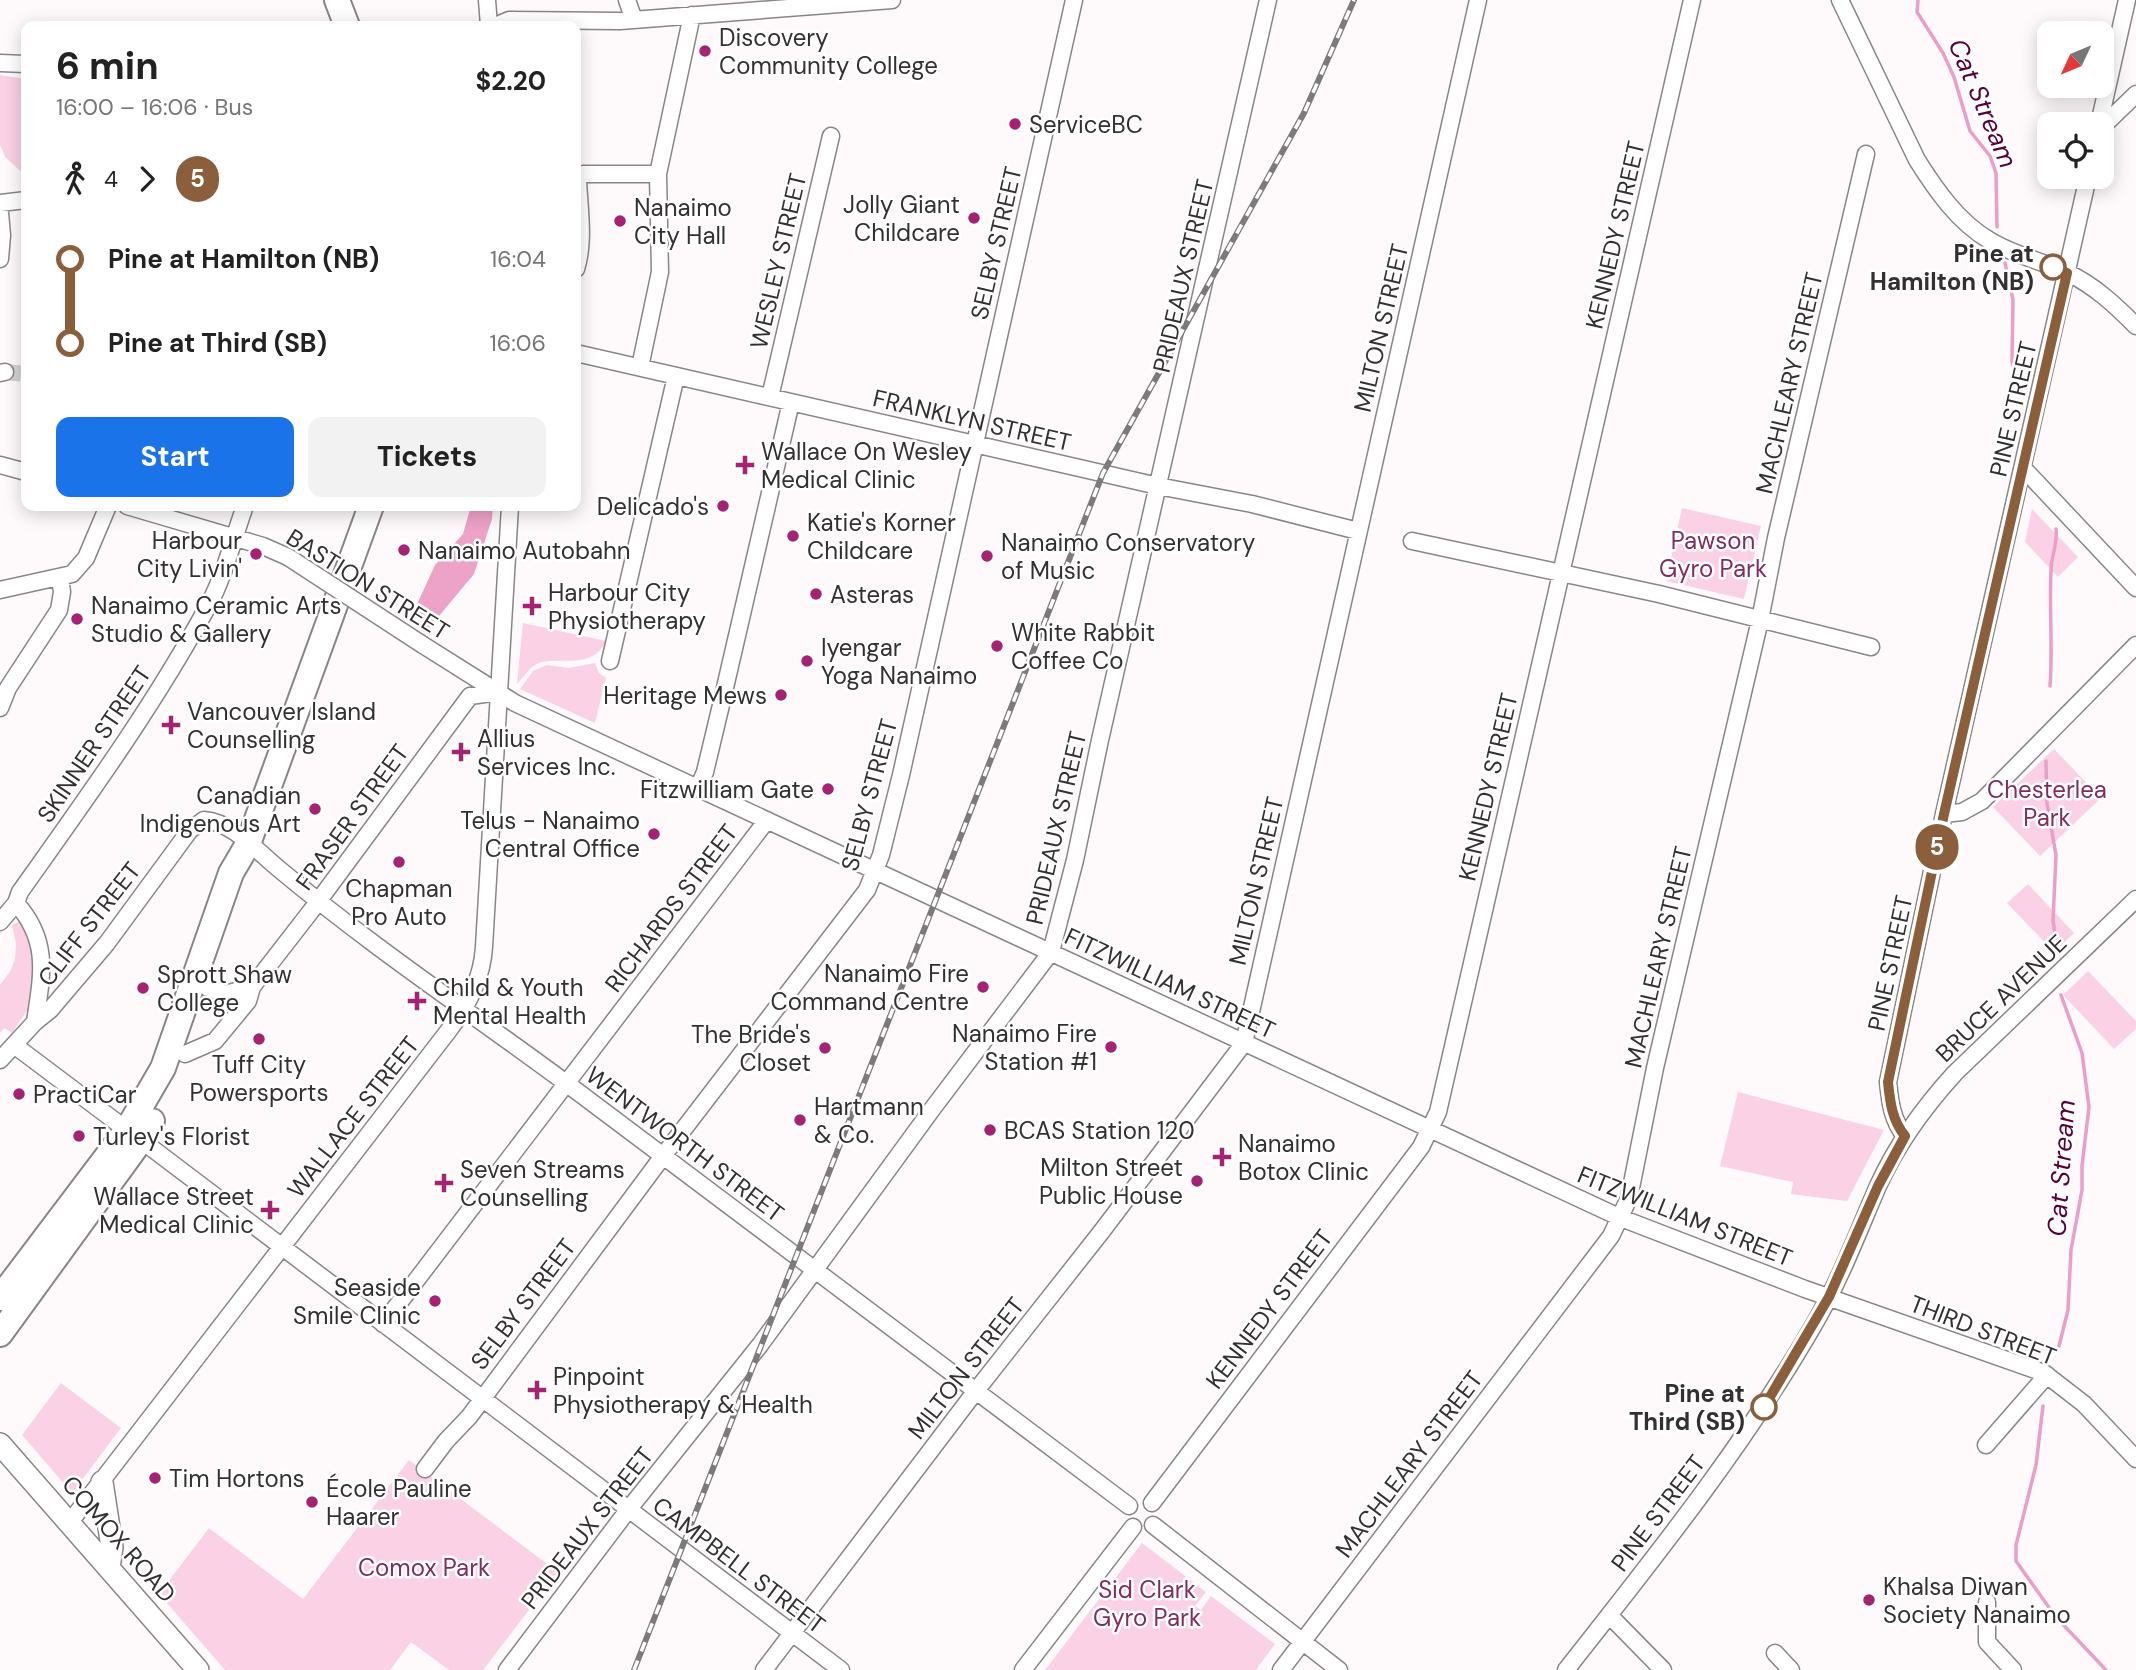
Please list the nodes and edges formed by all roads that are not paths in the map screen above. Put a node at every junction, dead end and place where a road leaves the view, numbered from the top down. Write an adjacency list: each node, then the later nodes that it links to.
1 (337, 0): 15 (highway)
2 (352, 0): 16 (highway)
3 (486, 0): 17 (street)
4 (627, 0): 14 (street)
5 (892, 0): 12 (street)
6 (1074, 0): 42 (street, SELBY STREET)
7 (1268, 0): 46 (street, PRIDEAUX STREET)
8 (1478, 0): 52 (street, MILTON STREET)
9 (1692, 0): 55 (street, KENNEDY STREET)
10 (1840, 0): 35 (street)
11 (2127, 0): 24 (street)
12 (866, 1): 13 (street)
13 (692, 15): 14 (street); 28 (street)
14 (634, 20): 20 (street)
15 (345, 21)
16 (360, 21)
17 (488, 21)
18 (507, 21): 19 (street)
19 (540, 21)
20 (581, 22)
21 (0, 63): 22 (street)
22 (21, 64)
23 (2136, 94): 25 (street)
24 (2104, 112)
25 (2114, 114)
26 (831, 136): 40 (street, WESLEY STREET)
27 (1866, 154): 59 (street, MACHLEARY STREET)
28 (658, 173): 29 (street); 38 (street)
29 (581, 176)
30 (2085, 189): 35 (street, PINE STREET)
31 (21, 201): 32 (street)
32 (0, 203)
33 (0, 214): 34 (street)
34 (0, 259)
35 (2067, 273): 36 (street); 44 (street, PINE STREET)
36 (2136, 326)
37 (581, 354): 38 (street, FRANKLYN STREET)
38 (640, 368): 39 (street, FRANKLYN STREET)
39 (676, 376): 40 (street, FRANKLYN STREET); 62 (street)
40 (770, 397): 41 (street, FRANKLYN STREET)
41 (791, 402): 42 (street, FRANKLYN STREET); 65 (street)
42 (975, 443): 46 (street, FRANKLYN STREET); 70 (street, SELBY STREET)
43 (0, 465): 45 (street)
44 (2024, 469): 57 (street); 66 (street, PINE STREET)
45 (21, 471)
46 (1158, 485): 52 (street, FRANKLYN STREET); 75 (street, PRIDEAUX STREET)
47 (106, 511): 56 (street)
48 (144, 511): 53 (street, BASTION STREET)
49 (243, 511): 53 (street, SKINNER STREET)
50 (369, 511): 69 (highway)
51 (510, 511): 63 (street, WALLACE STREET)
52 (1358, 531): 80 (street, MILTON STREET)
53 (234, 537): 63 (street, BASTION STREET, bridge); 73 (street, SKINNER STREET)
54 (1412, 541): 55 (street)
55 (1560, 573): 59 (street); 85 (street, KENNEDY STREET)
56 (60, 578): 58 (street); 64 (street)
57 (2136, 588)
58 (0, 590)
59 (1760, 620): 61 (street); 89 (street, MACHLEARY STREET)
60 (2136, 645): 66 (street)
61 (1871, 647)
62 (610, 661)
63 (498, 692): 65 (street, FITZWILLIAM STREET); 72 (street, FRASER STREET); 78 (street, WALLACE STREET)
64 (0, 708)
65 (698, 788): 67 (street, FITZWILLIAM STREET)
66 (1944, 814): 87 (street, PINE STREET)
67 (767, 820): 70 (street, FITZWILLIAM STREET); 84 (street, RICHARDS STREET)
68 (212, 821): 69 (street, WENTWORTH STREET); 79 (street, CLIFF STREET)
69 (248, 844): 72 (street, WENTWORTH STREET); 77 (highway); 86 (highway)
70 (876, 871): 75 (street, FITZWILLIAM STREET); 88 (street, SELBY STREET)
71 (2136, 899): 87 (street, BRUCE AVENUE)
72 (318, 902): 76 (street, FRASER STREET); 78 (street, WENTWORTH STREET)
73 (16, 903): 74 (street, SKINNER STREET); 79 (street)
74 (0, 922)
75 (1051, 952): 80 (street, FITZWILLIAM STREET); 91 (street, PRIDEAUX STREET)
76 (252, 987): 77 (street); 82 (street, FRASER STREET)
77 (208, 988): 82 (highway)
78 (463, 1009): 84 (street, WENTWORTH STREET); 90 (street, WALLACE STREET)
79 (35, 1022): 81 (street, CLIFF STREET)
80 (1244, 1043): 85 (street, FITZWILLIAM STREET); 97 (street, MILTON STREET)
81 (14, 1045): 83 (street, CLIFF STREET); 86 (street, CAMPBELL STREET)
82 (185, 1054): 86 (highway)
83 (0, 1060)
84 (566, 1083): 88 (street, WENTWORTH STREET); 94 (street, RICHARDS STREET)
85 (1430, 1130): 89 (street, FITZWILLIAM STREET); 104 (street, KENNEDY STREET)
86 (134, 1135): 90 (street, CAMPBELL STREET); 93 (highway); 95 (highway)
87 (1905, 1136): 92 (street, PINE STREET)
88 (663, 1156): 91 (street, WENTWORTH STREET); 98 (street, SELBY STREET)
89 (1621, 1218): 92 (street, FITZWILLIAM STREET); 114 (street, MACHLEARY STREET)
90 (282, 1247): 94 (street, CAMPBELL STREET); 103 (street, WALLACE STREET)
91 (816, 1271): 97 (street, WENTWORTH STREET); 106 (street, PRIDEAUX STREET)
92 (1829, 1297): 96 (street, THIRD STREET); 112 (street, PINE STREET)
93 (0, 1298)
94 (383, 1324): 98 (street, CAMPBELL STREET)
95 (0, 1334)
96 (2047, 1375): 100 (street); 101 (street, THIRD STREET)
97 (975, 1392): 105 (street, WENTWORTH STREET); 113 (street, MILTON STREET)
98 (482, 1399): 102 (street, SELBY STREET); 106 (street, CAMPBELL STREET)
99 (0, 1444): 107 (main road, COMOX ROAD)
100 (1986, 1445)
101 (2136, 1459)
102 (425, 1469)
103 (102, 1482): 107 (street, WALLACE STREET); 110 (main road)
104 (1152, 1503): 105 (street); 108 (street)
105 (1129, 1506): 109 (street)
106 (628, 1510): 113 (street, CAMPBELL STREET); 117 (street, PRIDEAUX STREET)
107 (70, 1522): 110 (main road, COMOX ROAD)
108 (1153, 1525): 109 (street); 114 (street)
109 (1133, 1527): 120 (street)
110 (109, 1568): 116 (main road, COMOX ROAD)
111 (1987, 1602): 126 (street)
112 (1609, 1615): 123 (street, PINE STREET); 124 (street)
113 (792, 1633): 118 (street, MILTON STREET); 119 (street, CAMPBELL STREET)
114 (1301, 1643): 121 (street, MACHLEARY STREET); 122 (street)
115 (1774, 1653): 125 (street)
116 (198, 1670)
117 (507, 1670)
118 (764, 1670)
119 (841, 1670)
120 (1023, 1670)
121 (1281, 1670)
122 (1339, 1670)
123 (1566, 1670)
124 (1663, 1670)
125 (1791, 1670)
126 (2013, 1670)

